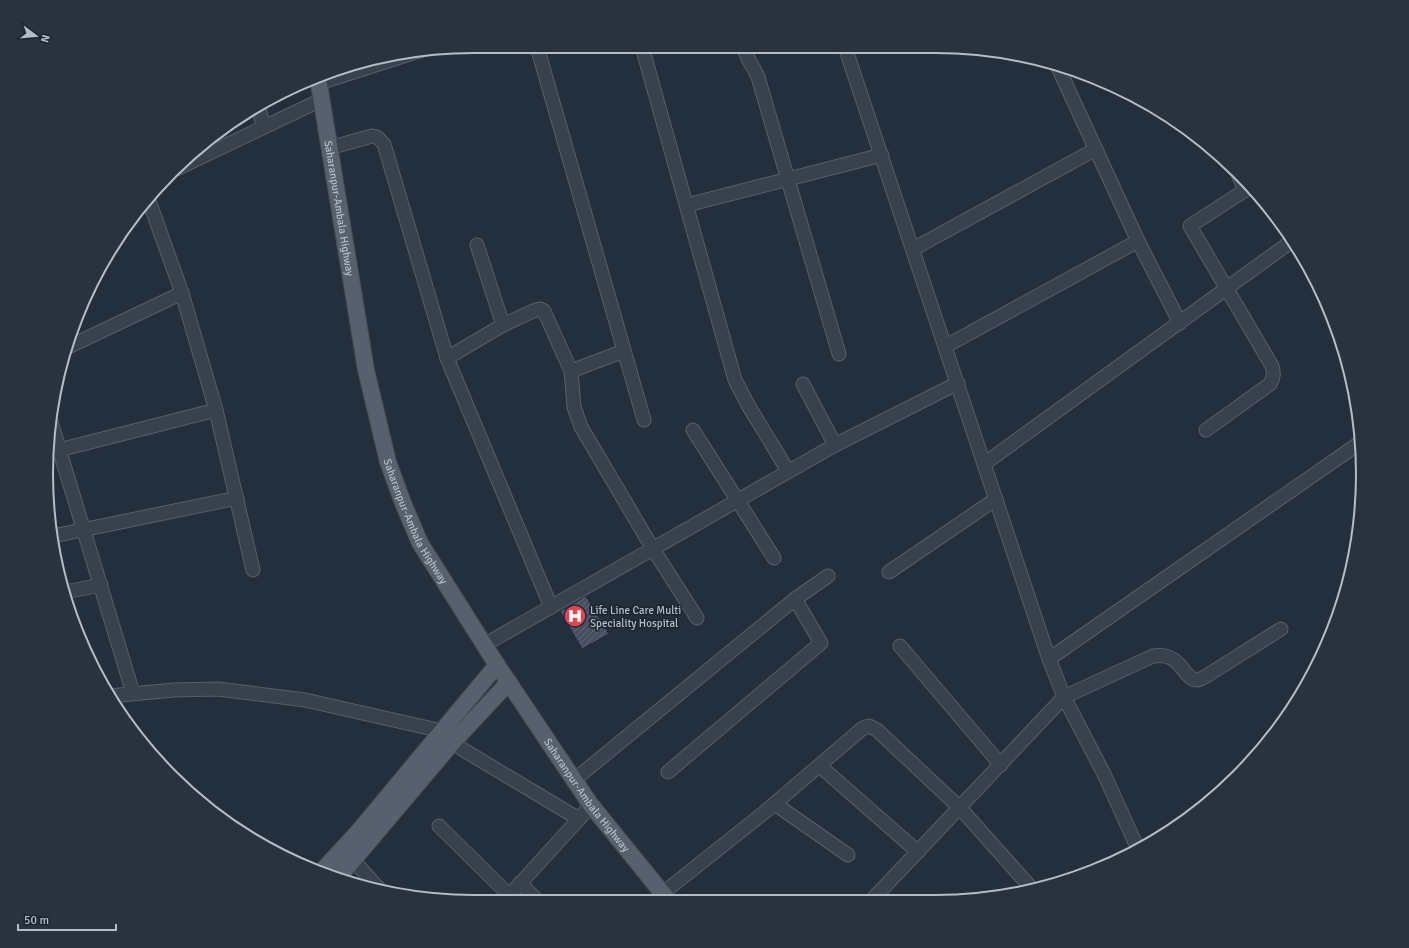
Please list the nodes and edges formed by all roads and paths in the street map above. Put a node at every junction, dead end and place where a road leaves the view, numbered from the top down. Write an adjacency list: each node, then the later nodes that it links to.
1 (539, 53): 28 (street)
2 (644, 53): 17 (street)
3 (745, 53): 14 (street)
4 (847, 53): 12 (street)
5 (1061, 72): 11 (street)
6 (318, 83): 7 (main road, Saharanpur-Ambala Highway)
7 (321, 100): 9 (street); 10 (main road, Saharanpur-Ambala Highway)
8 (260, 111): 9 (street)
9 (264, 127): 13 (street)
10 (329, 148): 30 (street); 60 (main road, Saharanpur-Ambala Highway)
11 (1096, 149): 18 (street); 21 (street)
12 (882, 155): 14 (street); 21 (street)
13 (191, 162)
14 (788, 179): 17 (street); 29 (street)
15 (1246, 190): 22 (street)
16 (150, 205): 23 (street)
17 (687, 205): 43 (street)
18 (1138, 241): 24 (street); 27 (street)
19 (1288, 244): 22 (street)
20 (477, 245): 25 (street)
21 (913, 249): 27 (street)
22 (1226, 289): 24 (street); 37 (street)
23 (182, 293): 26 (street); 34 (street)
24 (1180, 323): 42 (street)
25 (503, 325): 30 (street); 31 (street)
26 (73, 345)
27 (946, 346): 32 (street)
28 (624, 351): 31 (street); 35 (street)
29 (839, 354)
30 (447, 358): 57 (street)
31 (571, 370): 49 (street)
32 (958, 383): 39 (street); 42 (street)
33 (803, 384): 39 (street)
34 (216, 410): 41 (street); 44 (street)
35 (644, 420)
36 (693, 430): 46 (street)
37 (1206, 430)
38 (55, 435): 41 (street)
39 (835, 445): 43 (street)
40 (1355, 446): 62 (street)
41 (60, 450): 47 (street)
42 (984, 464): 45 (street)
43 (788, 471): 46 (street)
44 (237, 498): 47 (street); 51 (street)
45 (996, 499): 52 (street); 62 (street)
46 (738, 501): 49 (street); 50 (street)
47 (84, 530): 48 (street); 54 (street)
48 (58, 535)
49 (653, 549): 57 (street); 58 (street)
50 (774, 558)
51 (253, 570)
52 (889, 572)
53 (828, 576): 56 (street)
54 (100, 585): 55 (street); 65 (street)
55 (69, 591)
56 (795, 599): 72 (street); 73 (street)
57 (551, 607): 60 (street)
58 (696, 618)
59 (1281, 629): 67 (street)
60 (484, 645): 63 (main road, Saharanpur-Ambala Highway)
61 (900, 646): 70 (street)
62 (1049, 659): 67 (street)
63 (497, 665): 64 (main road, Saharanpur-Ambala Highway); 68 (main road)
64 (509, 682): 69 (main road); 73 (main road, Saharanpur-Ambala Highway)
65 (133, 693): 66 (street); 68 (street)
66 (116, 695)
67 (1064, 697): 70 (street); 79 (street)
68 (442, 731): 83 (main road)
69 (452, 743): 77 (street); 82 (main road)
70 (1001, 765): 76 (street)
71 (820, 766): 74 (street); 76 (street); 80 (street)
72 (668, 772)
73 (574, 780): 75 (main road, Saharanpur-Ambala Highway)
74 (775, 804): 81 (street); 92 (street)
75 (591, 805): 77 (street); 91 (main road, Saharanpur-Ambala Highway)
76 (960, 808): 80 (street); 87 (street)
77 (579, 820): 86 (street)
78 (439, 826): 88 (street)
79 (1136, 844)
80 (918, 852): 93 (street)
81 (848, 855)
82 (353, 860): 84 (main road); 85 (street)
83 (325, 868)
84 (342, 874)
85 (374, 883)
86 (520, 883): 89 (street); 90 (street)
87 (1028, 885)
88 (505, 895)
89 (509, 895)
90 (532, 895)
91 (665, 895)
92 (667, 895)
93 (877, 895)

